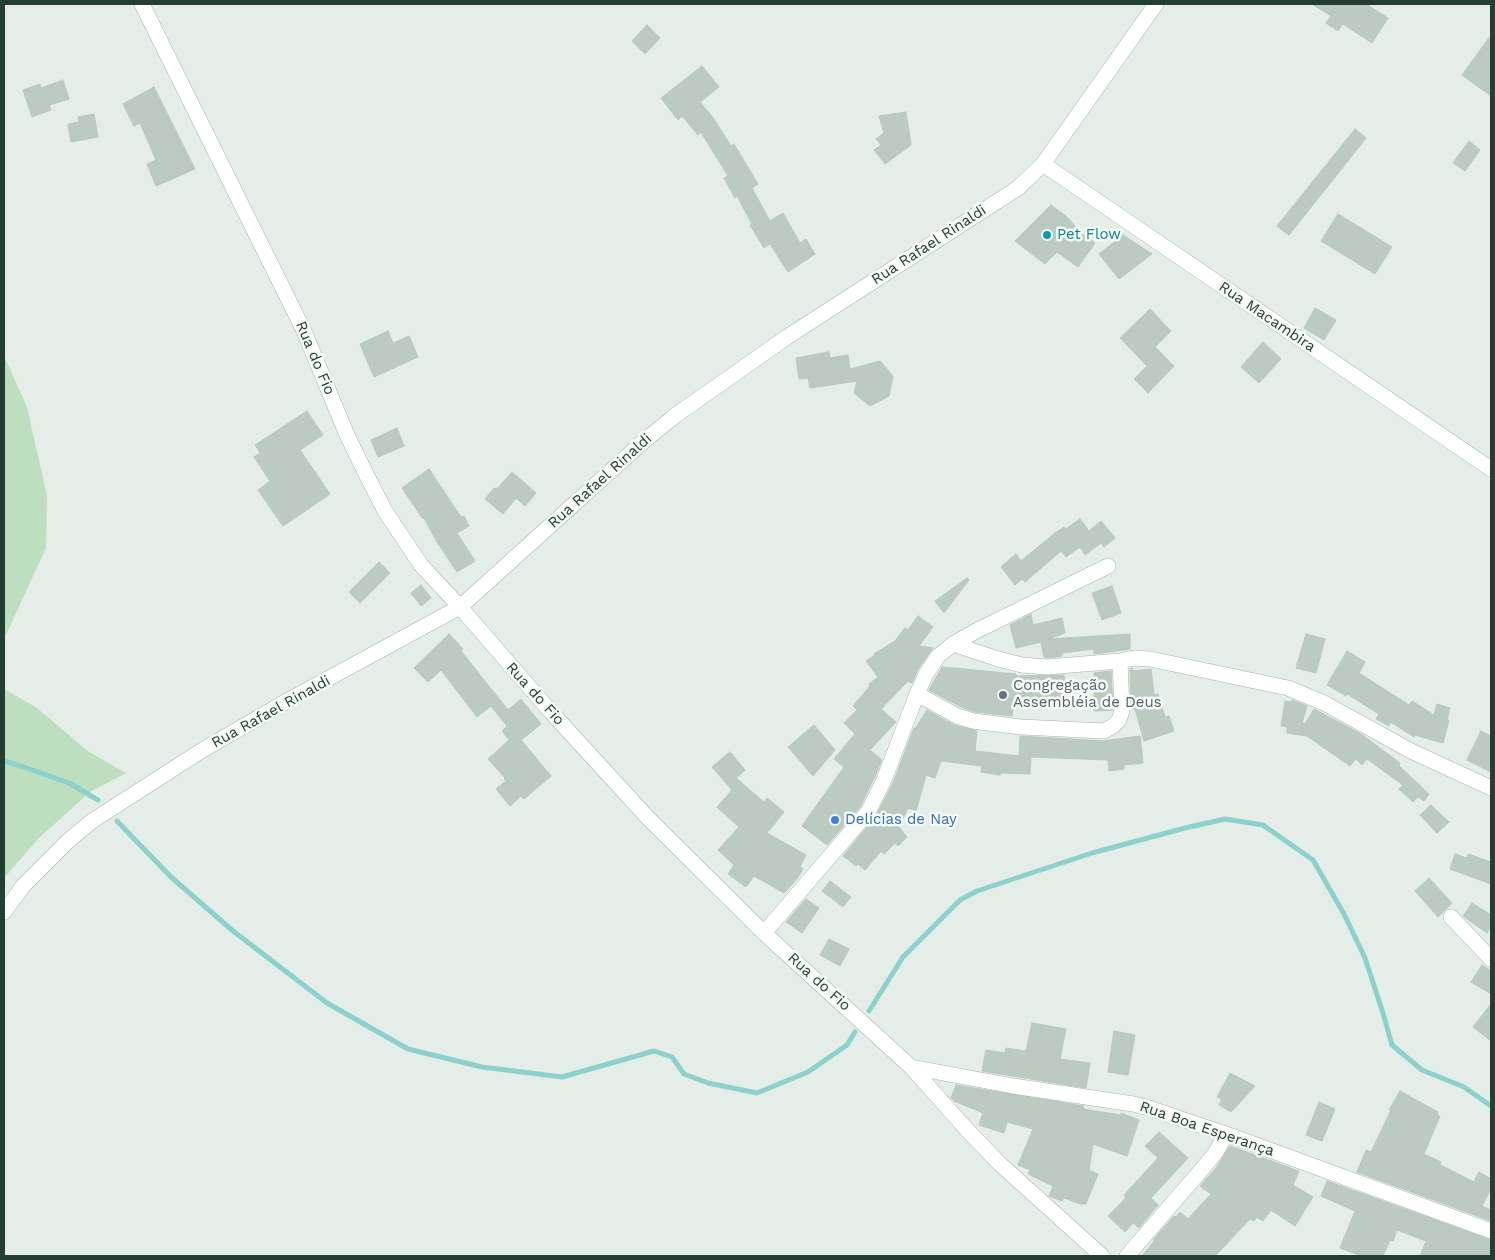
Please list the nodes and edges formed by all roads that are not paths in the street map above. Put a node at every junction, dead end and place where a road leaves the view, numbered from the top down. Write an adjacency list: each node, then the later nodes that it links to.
1 (142, 4): 6 (street, Rua do Fio)
2 (1156, 4): 3 (street, Rua Rafael Rinaldi)
3 (1043, 164): 4 (street, Rua Macambira); 6 (street, Rua Rafael Rinaldi)
4 (1491, 469)
5 (1108, 566): 7 (street)
6 (460, 607): 11 (street, Rua Rafael Rinaldi); 13 (street, Rua do Fio)
7 (953, 644): 8 (street); 9 (street)
8 (1120, 661): 9 (street); 10 (street)
9 (917, 694): 13 (street)
10 (1491, 788)
11 (4, 912)
12 (1450, 917): 14 (street)
13 (764, 933): 15 (street, Rua do Fio)
14 (1491, 959)
15 (911, 1066): 16 (street, Rua Boa Esperança); 18 (street, Rua do Fio)
16 (1226, 1134): 17 (street, Rua Boa Esperança); 19 (street)
17 (1491, 1232)
18 (1102, 1256)
19 (1127, 1256)

